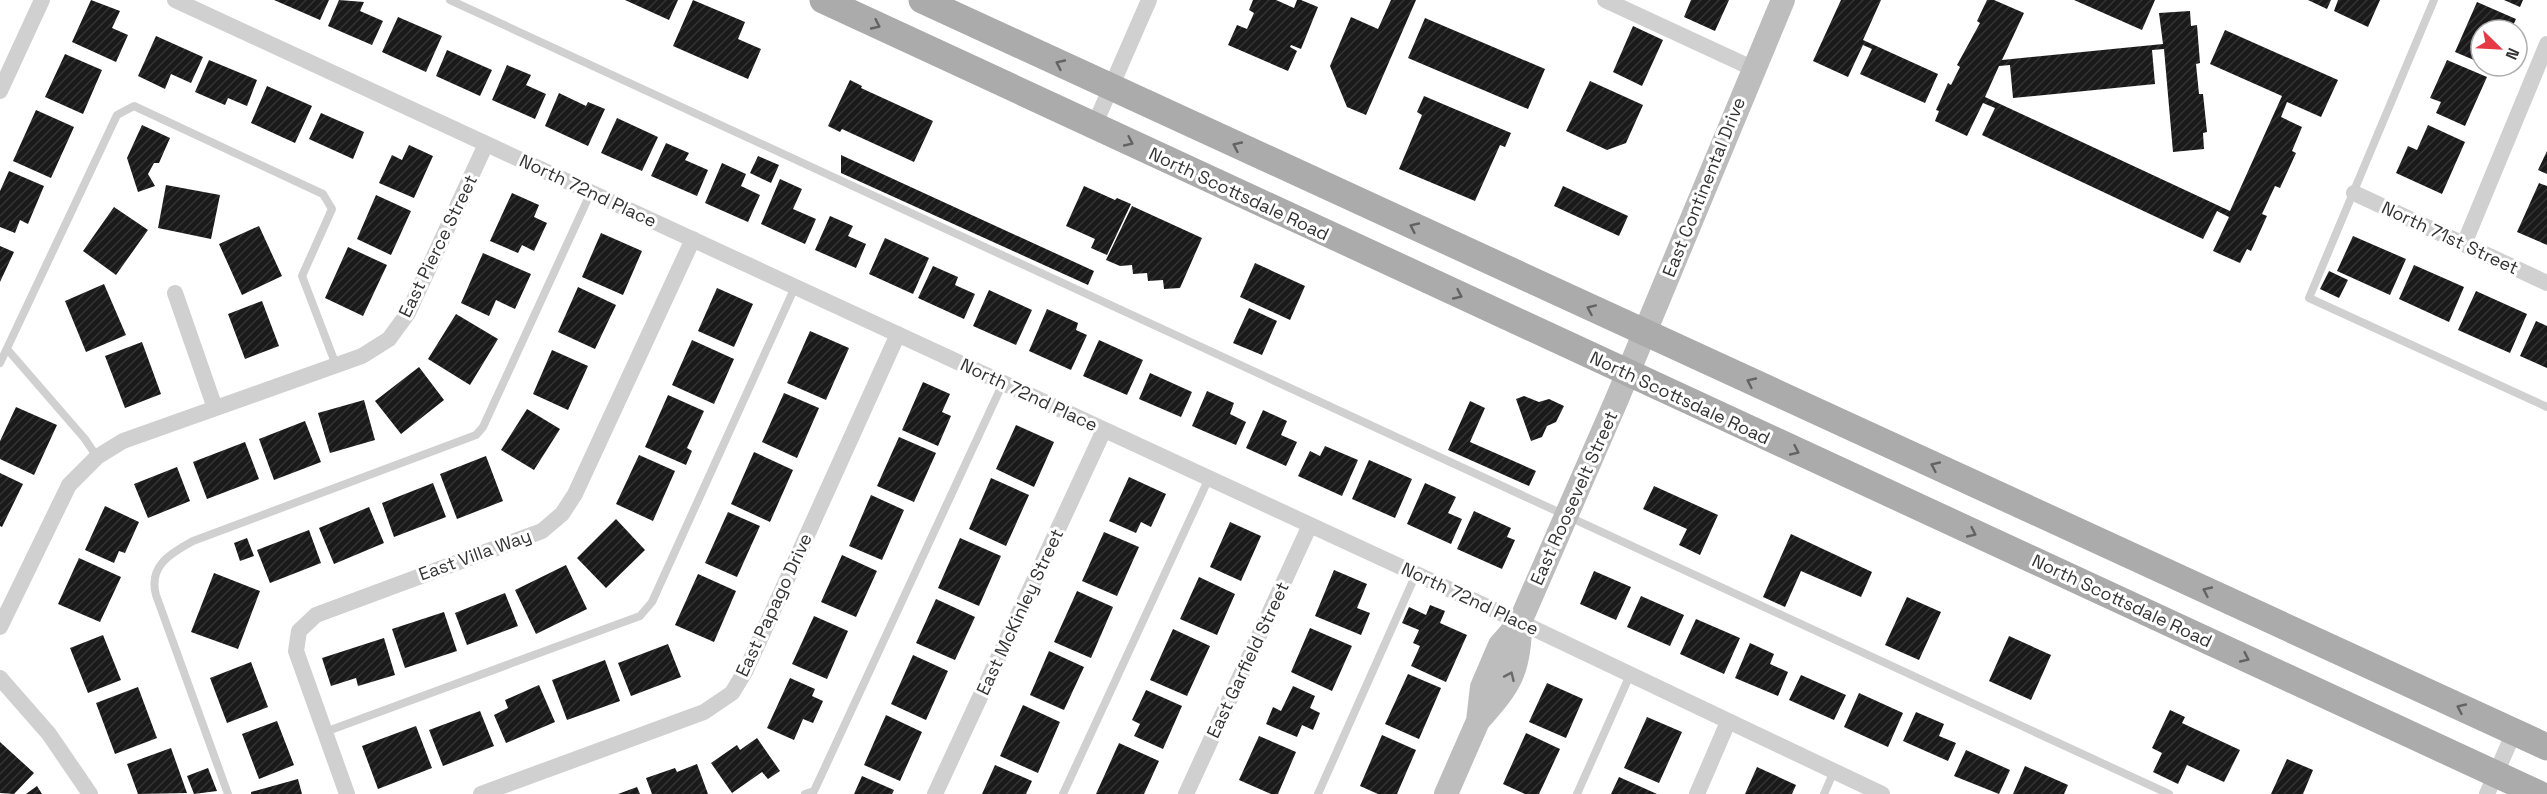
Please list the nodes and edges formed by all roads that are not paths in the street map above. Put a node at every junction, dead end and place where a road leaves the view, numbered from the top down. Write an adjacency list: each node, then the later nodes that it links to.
1 (42, 0): 13 (street)
2 (175, 0): 15 (street, North 72nd Place)
3 (450, 0): 35 (lane)
4 (823, 0): 14 (main road, North Scottsdale Road, one-way to 14)
5 (922, 0): 12 (main road, one-way to 5)
6 (1149, 0): 12 (street)
7 (1605, 0): 11 (street)
8 (1783, 0): 11 (street, East Continental Drive)
9 (2434, 0): 17 (lane)
10 (2547, 44): 19 (street)
11 (1752, 68): 23 (street, East Continental Drive)
12 (1111, 88): 14 (street); 23 (main road, one-way to 12)
13 (0, 91)
14 (1094, 126): 28 (main road, North Scottsdale Road, one-way to 28)
15 (486, 144): 16 (street, North 72nd Place); 27 (street, East Pierce Street)
16 (591, 192): 18 (street, North 72nd Place); 49 (lane)
17 (2354, 193): 19 (street, North 71st Street); 30 (lane)
18 (693, 239): 21 (street, North 72nd Place); 43 (street, East Villa Way)
19 (2464, 244): 20 (street, North 71st Street)
20 (2547, 283)
21 (795, 287): 24 (street, North 72nd Place); 43 (lane)
22 (175, 293): 31 (street)
23 (1645, 333): 28 (street, East Continental Drive); 44 (main road, one-way to 23)
24 (898, 334): 29 (street, North 72nd Place); 51 (street, East Papago Drive)
25 (7, 349): 26 (lane); 27 (lane); 33 (lane)
26 (0, 363)
27 (336, 365): 31 (street, East Pierce Street)
28 (1628, 374): 35 (street, East Roosevelt Street); 47 (main road, North Scottsdale Road, one-way to 47)
29 (1003, 383): 32 (street, North 72nd Place); 52 (lane)
30 (2547, 407)
31 (215, 408): 33 (street, East Pierce Street)
32 (1104, 430): 34 (street, North 72nd Place); 53 (street, East McKinley Street)
33 (97, 457): 39 (street, East Pierce Street)
34 (1209, 478): 36 (street, North 72nd Place); 54 (lane)
35 (1566, 516): 38 (street, East Roosevelt Street); 62 (lane)
36 (1310, 525): 37 (street, North 72nd Place); 55 (street, East Garfield Street)
37 (1416, 574): 38 (street, North 72nd Place); 56 (lane)
38 (1520, 622): 40 (street, North 72nd Place); 57 (street, East Roosevelt Street)
39 (0, 627)
40 (1630, 675): 42 (street, North 72nd Place); 58 (lane)
41 (0, 678): 48 (street)
42 (1728, 722): 46 (street, North 72nd Place); 59 (street)
43 (325, 732): 50 (street, East Villa Way)
44 (2514, 732): 45 (main road); 47 (street)
45 (2547, 747)
46 (1834, 771): 60 (lane); 61 (street, North 72nd Place)
47 (2492, 784): 63 (main road, North Scottsdale Road)
48 (90, 794)
49 (228, 794)
50 (347, 794)
51 (481, 794)
52 (805, 794)
53 (935, 794)
54 (1063, 794)
55 (1186, 794)
56 (1318, 794)
57 (1446, 794)
58 (1577, 794)
59 (1697, 794)
60 (1824, 794)
61 (1882, 794)
62 (2169, 794)
63 (2539, 794)

